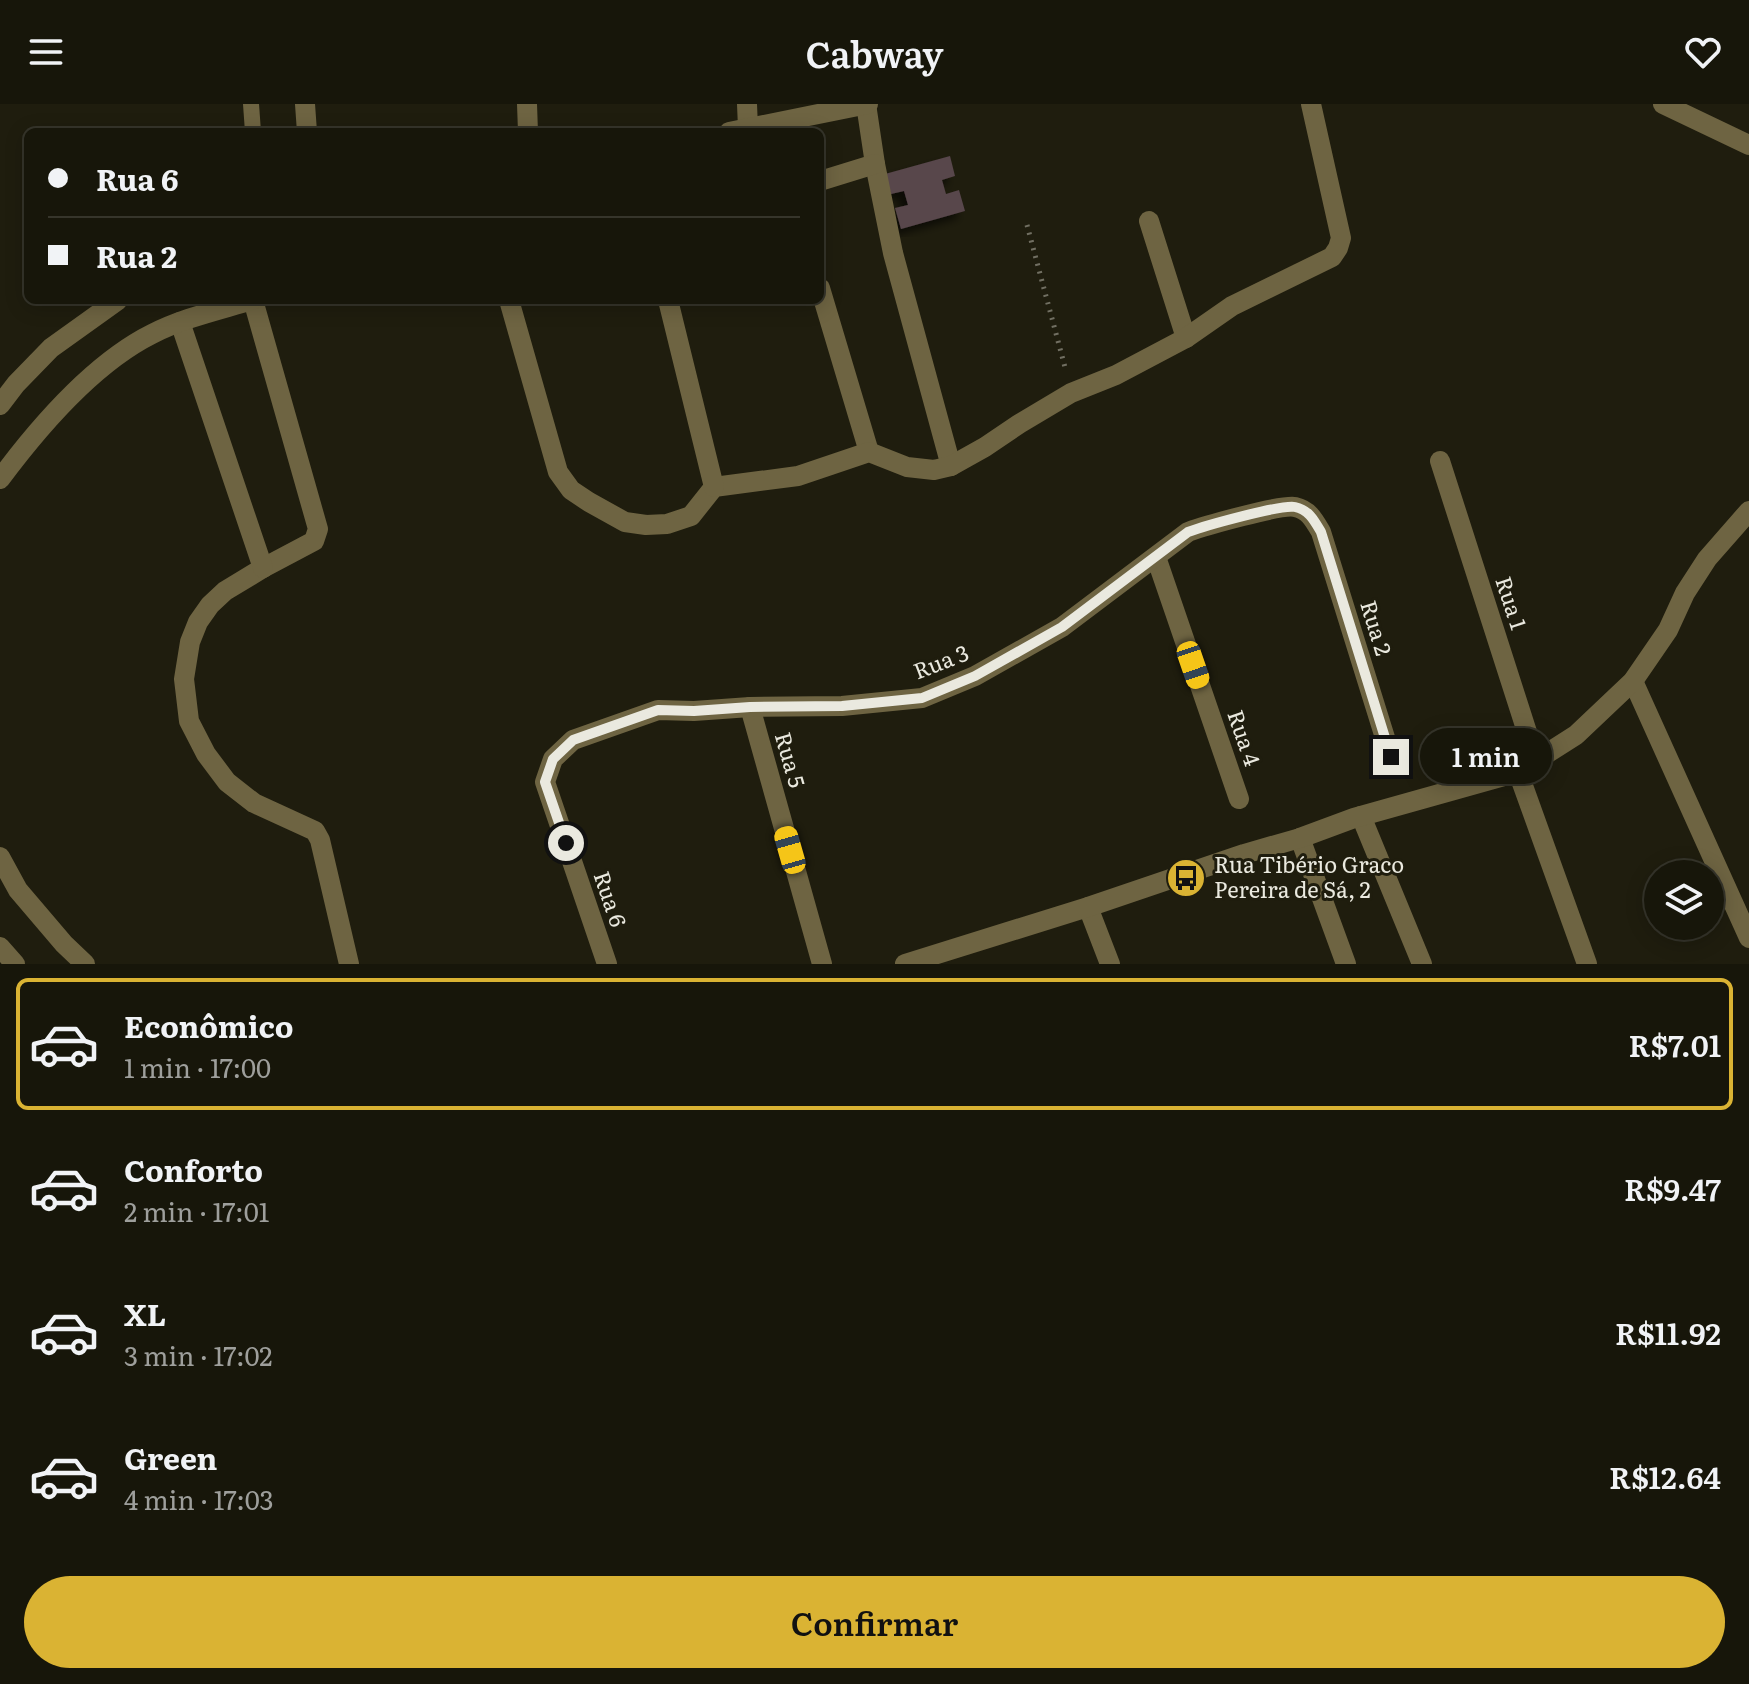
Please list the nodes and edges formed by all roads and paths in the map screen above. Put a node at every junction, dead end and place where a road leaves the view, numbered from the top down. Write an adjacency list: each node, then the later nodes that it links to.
1 (251, 104): 8 (lane)
2 (305, 104): 9 (street)
3 (527, 104): 10 (street)
4 (747, 104): 11 (street)
5 (867, 104): 12 (street); 14 (street)
6 (1311, 104): 25 (street)
7 (1663, 104): 13 (street)
8 (253, 128)
9 (307, 128)
10 (528, 128)
11 (740, 128)
12 (749, 128)
13 (1749, 145)
14 (875, 164): 15 (street); 30 (street)
15 (824, 180)
16 (1149, 221): 25 (street)
17 (1027, 225): 26 (path)
18 (824, 301): 28 (street)
19 (112, 304): 27 (street)
20 (239, 304): 24 (street)
21 (253, 304): 36 (street)
22 (510, 304): 32 (street)
23 (669, 304): 32 (street)
24 (180, 322): 31 (street); 36 (street)
25 (1186, 338): 26 (street)
26 (1071, 393): 30 (street)
27 (0, 405)
28 (869, 452): 30 (street); 32 (street)
29 (1440, 461): 41 (street, Rua 1)
30 (951, 466)
31 (0, 479)
32 (714, 487)
33 (1749, 511): 37 (street)
34 (1311, 514): 35 (street, Rua 3); 39 (street, Rua 2)
35 (1156, 557): 38 (street, Rua 3); 43 (street, Rua 4)
36 (263, 568): 52 (street)
37 (1633, 681): 41 (street); 48 (street)
38 (750, 707): 40 (street, Rua 3); 54 (street, Rua 5)
39 (1391, 757)
40 (553, 759): 53 (street, Rua 6)
41 (1536, 760): 42 (street)
42 (1518, 772): 44 (street); 59 (street)
43 (1239, 799)
44 (1361, 816): 45 (street); 58 (street)
45 (1300, 838): 47 (street); 57 (street)
46 (0, 857): 51 (street)
47 (1088, 907): 55 (street); 56 (street)
48 (1749, 938)
49 (0, 947): 50 (street)
50 (15, 964)
51 (85, 964)
52 (349, 964)
53 (607, 964)
54 (822, 964)
55 (905, 964)
56 (1110, 964)
57 (1346, 964)
58 (1422, 964)
59 (1587, 964)

